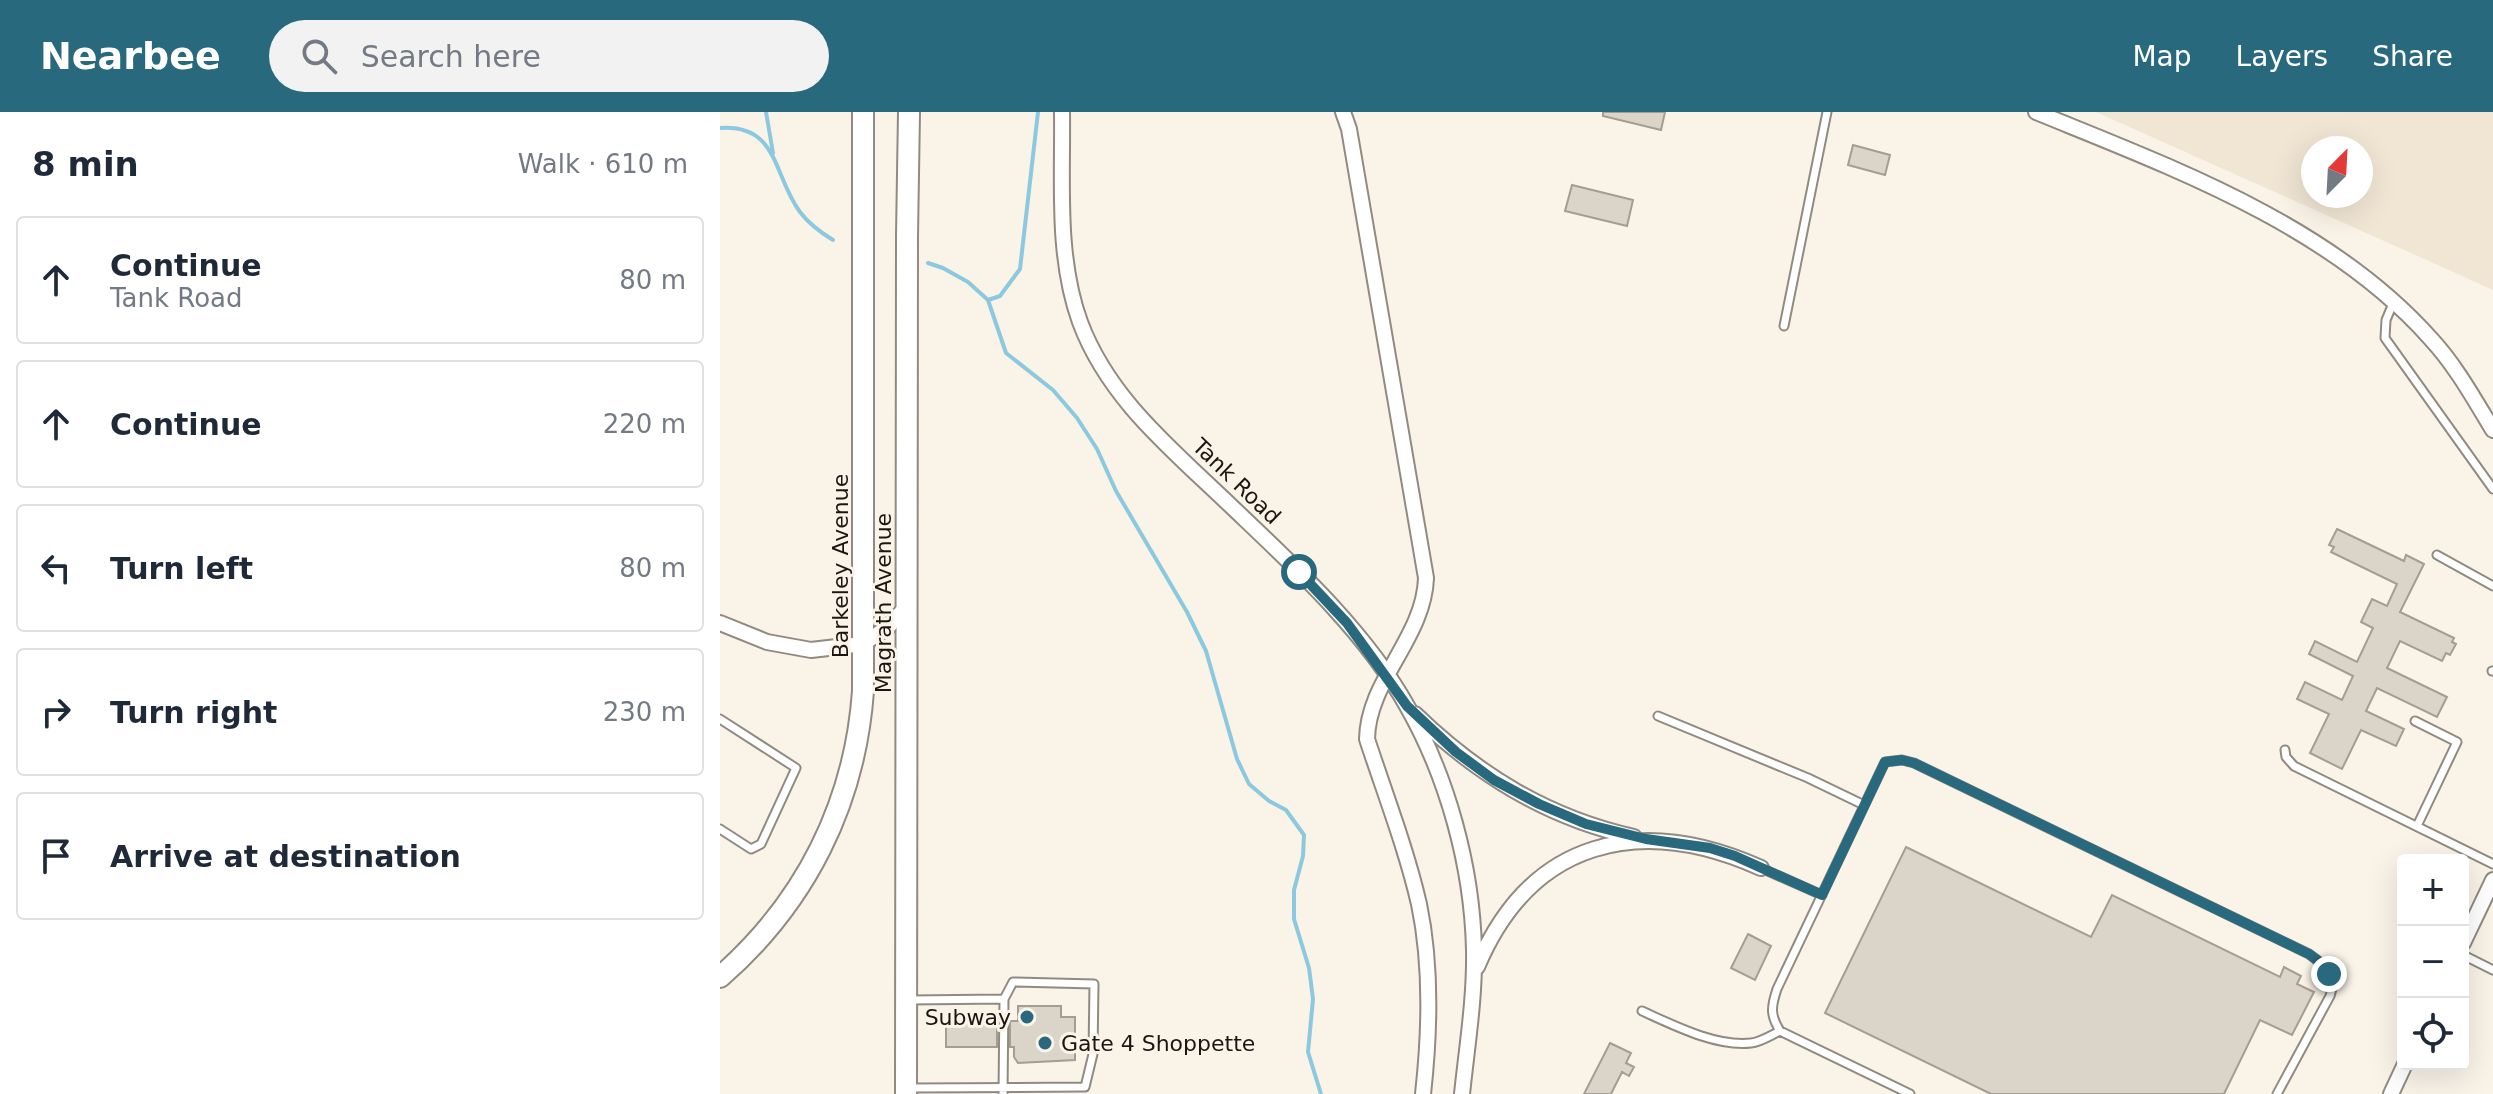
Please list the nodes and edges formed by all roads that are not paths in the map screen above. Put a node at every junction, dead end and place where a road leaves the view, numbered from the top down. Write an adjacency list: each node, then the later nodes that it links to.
1 (863, 112): 15 (main road, Barkeley Avenue)
2 (909, 112): 13 (main road, Magrath Avenue)
3 (1062, 112): 16 (street, Tank Road)
4 (1343, 112): 16 (street)
5 (1827, 112): 8 (lane)
6 (2036, 112): 7 (street)
7 (2394, 301): 9 (street); 10 (lane)
8 (1784, 326)
9 (2493, 430)
10 (2493, 489)
11 (2437, 555): 12 (lane)
12 (2493, 586)
13 (907, 606): 15 (street); 36 (main road, Magrath Avenue)
14 (720, 623): 15 (street)
15 (863, 644): 34 (main road, Barkeley Avenue)
16 (1388, 677): 17 (street, Tank Road); 43 (street)
17 (1407, 706): 25 (street); 33 (street, Tank Road)
18 (1658, 716): 22 (lane)
19 (720, 719): 24 (lane)
20 (2415, 721): 23 (lane)
21 (2285, 750): 23 (lane)
22 (1864, 805): 29 (lane); 46 (lane)
23 (2417, 826): 26 (lane)
24 (720, 829)
25 (1646, 839): 27 (street); 33 (street)
26 (2493, 864)
27 (1761, 868): 29 (lane)
28 (2493, 880): 30 (street)
29 (1822, 895): 38 (lane)
30 (2469, 930)
31 (2469, 958): 32 (lane)
32 (2493, 970)
33 (1474, 975): 44 (street, Tank Road)
34 (720, 977)
35 (1004, 999): 36 (lane); 40 (lane); 41 (lane)
36 (906, 1000): 42 (main road, Magrath Avenue)
37 (1642, 1011): 38 (lane)
38 (1780, 1031): 45 (lane)
39 (2402, 1070): 47 (street)
40 (1003, 1090): 41 (lane); 42 (lane)
41 (1084, 1090)
42 (906, 1091)
43 (1423, 1094)
44 (1462, 1094)
45 (1910, 1094)
46 (2277, 1094)
47 (2391, 1094)

